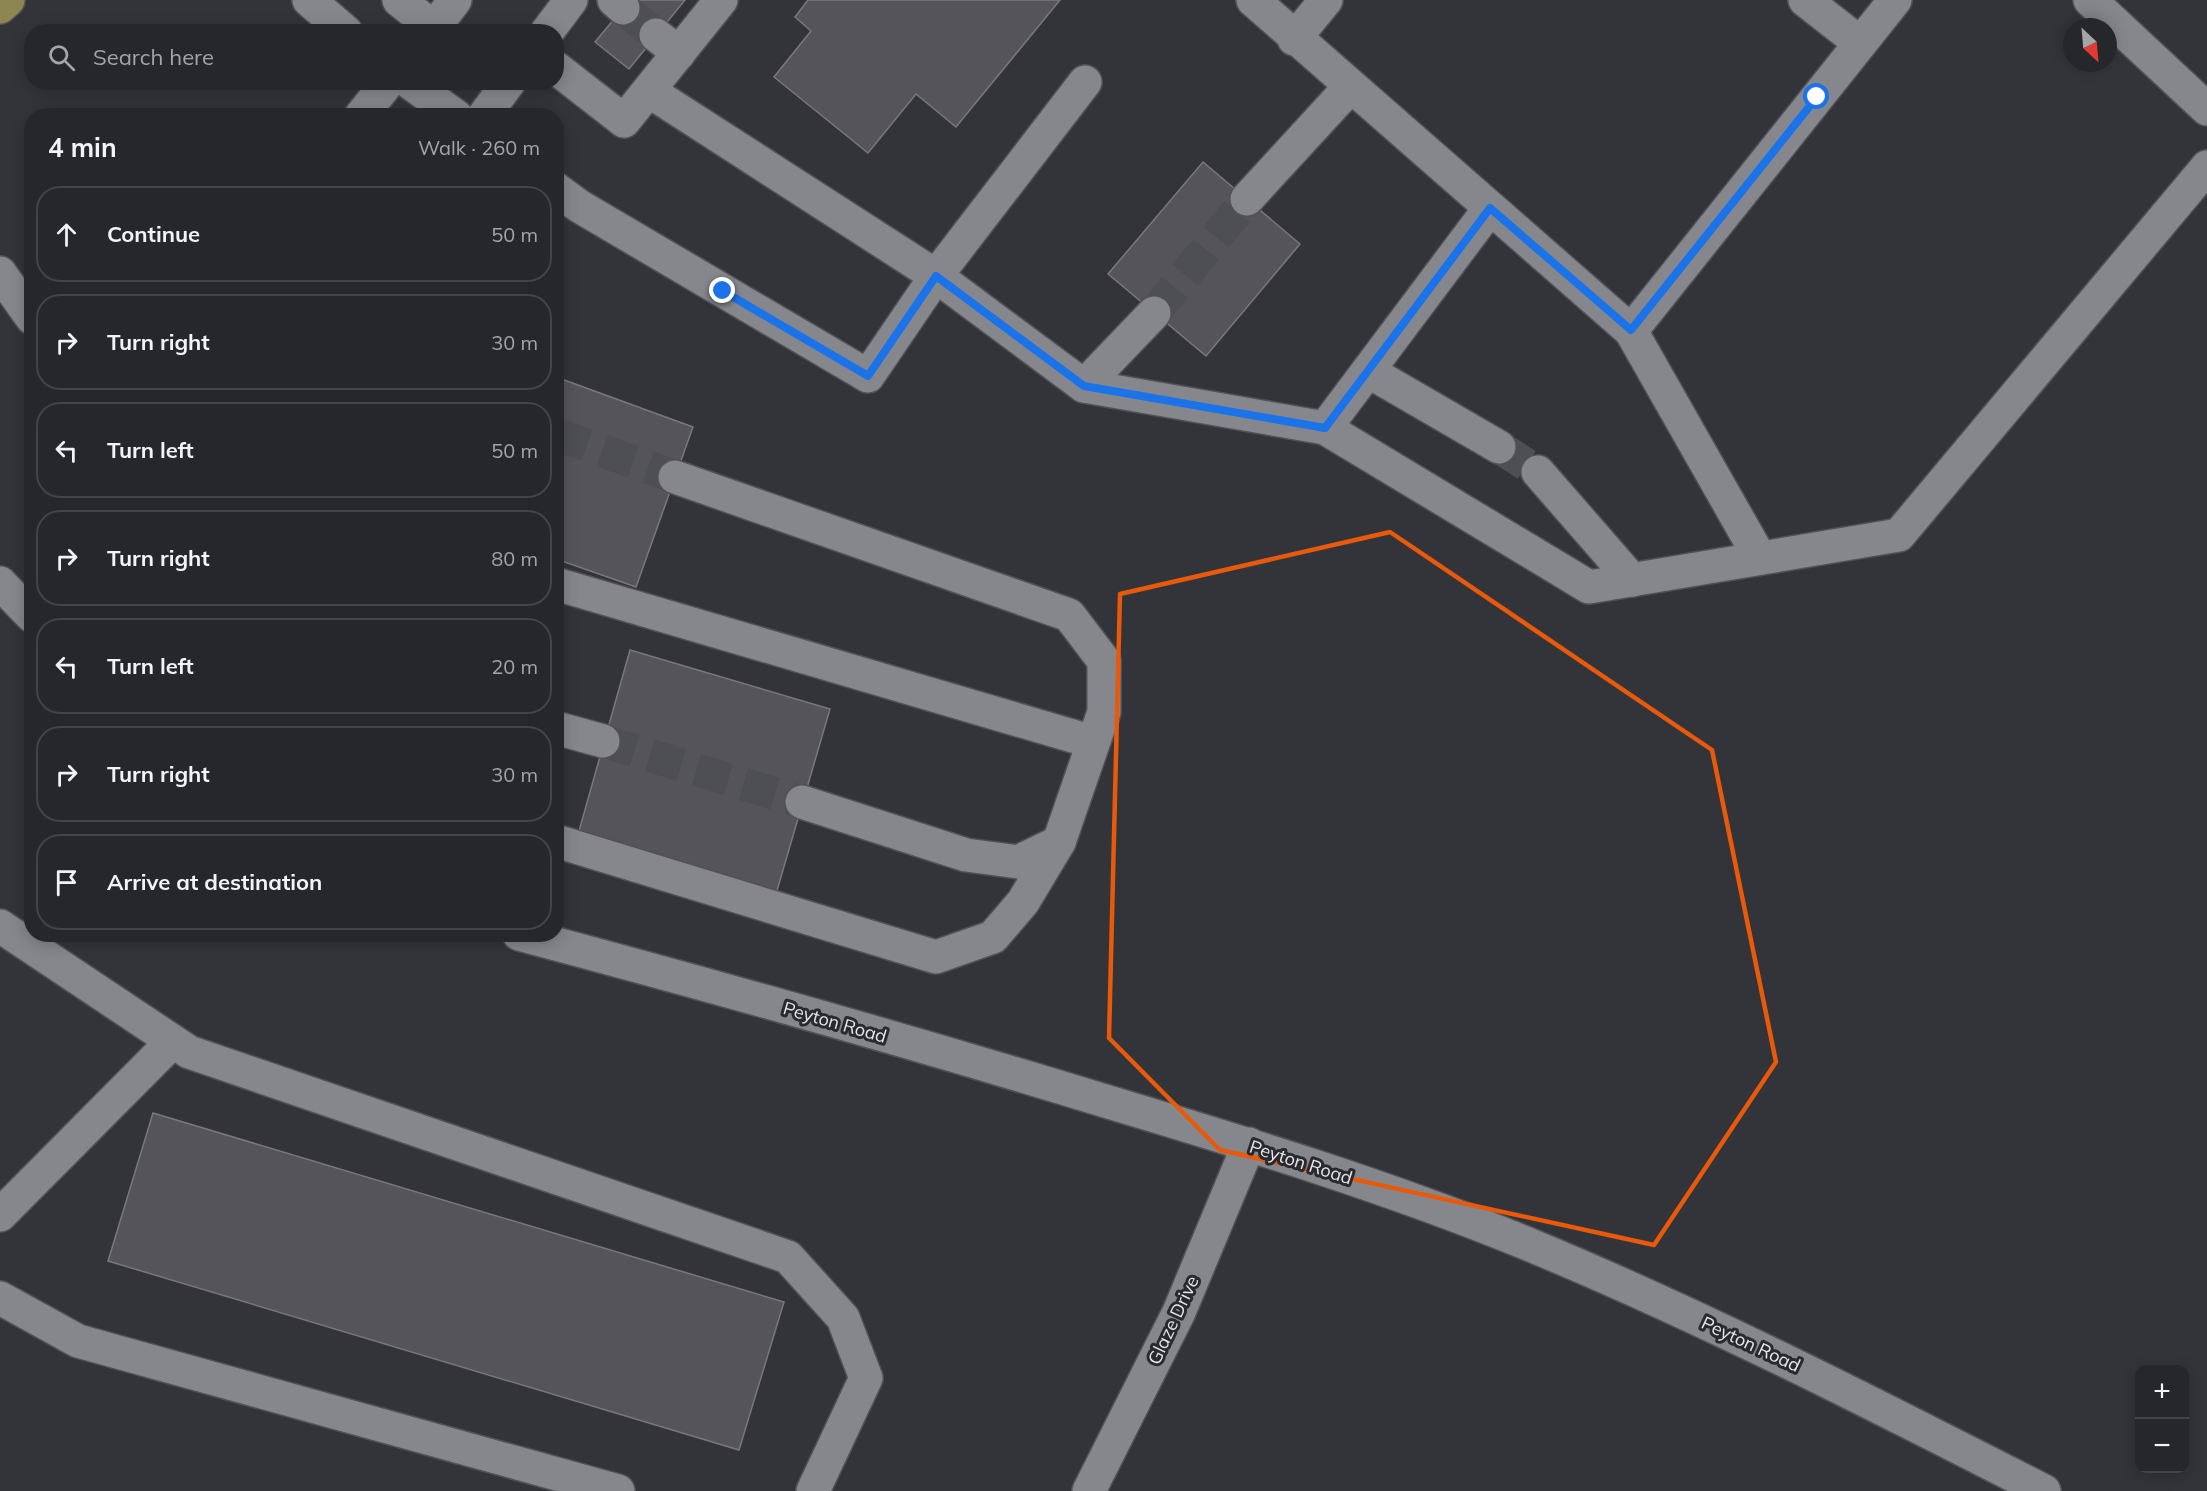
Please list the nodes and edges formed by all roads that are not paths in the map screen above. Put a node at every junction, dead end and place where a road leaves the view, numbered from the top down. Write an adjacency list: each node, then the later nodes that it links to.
1 (8, 0): 12 (main road)
2 (309, 0): 13 (street)
3 (399, 0): 14 (street)
4 (455, 0): 15 (street)
5 (571, 0): 16 (street)
6 (1253, 0): 17 (street)
7 (1326, 0): 17 (street)
8 (1805, 0): 18 (street)
9 (1895, 0): 18 (street)
10 (2090, 0): 29 (street)
11 (707, 5): 25 (street)
12 (0, 7)
13 (337, 24)
14 (426, 24)
15 (437, 24)
16 (553, 24)
17 (1294, 39): 21 (street)
18 (1860, 43): 38 (street)
19 (564, 74): 25 (street)
20 (1085, 82): 35 (street)
21 (1350, 87): 32 (street); 33 (street)
22 (382, 90): 26 (street)
23 (420, 90): 27 (street)
24 (503, 90): 28 (street)
25 (649, 91): 35 (street)
26 (368, 108)
27 (445, 108)
28 (490, 108)
29 (2207, 109)
30 (2207, 167): 45 (street)
31 (564, 195): 35 (street)
32 (1247, 199)
33 (1490, 208): 38 (street); 39 (street)
34 (0, 273): 36 (street)
35 (936, 276): 40 (street)
36 (24, 307)
37 (1154, 313): 40 (street)
38 (1631, 330): 45 (street)
39 (1368, 371): 41 (street); 42 (street)
40 (1084, 386): 41 (street)
41 (1325, 428): 46 (street)
42 (1499, 447)
43 (1538, 472): 46 (street)
44 (675, 477): 52 (street)
45 (1761, 558): 46 (street)
46 (1632, 580)
47 (0, 583): 49 (street)
48 (564, 586): 52 (street)
49 (24, 608)
50 (564, 730): 51 (street)
51 (603, 741)
52 (1093, 742): 54 (street)
53 (802, 802): 54 (street)
54 (1059, 842): 55 (street)
55 (564, 843)
56 (0, 926): 58 (street)
57 (548, 942): 59 (street, Peyton Road)
58 (172, 1042): 60 (street); 63 (street)
59 (1249, 1144): 64 (street, Glaze Drive); 65 (street, Peyton Road)
60 (0, 1215)
61 (0, 1298): 62 (street)
62 (618, 1491)
63 (813, 1491)
64 (1089, 1491)
65 (2044, 1491)

